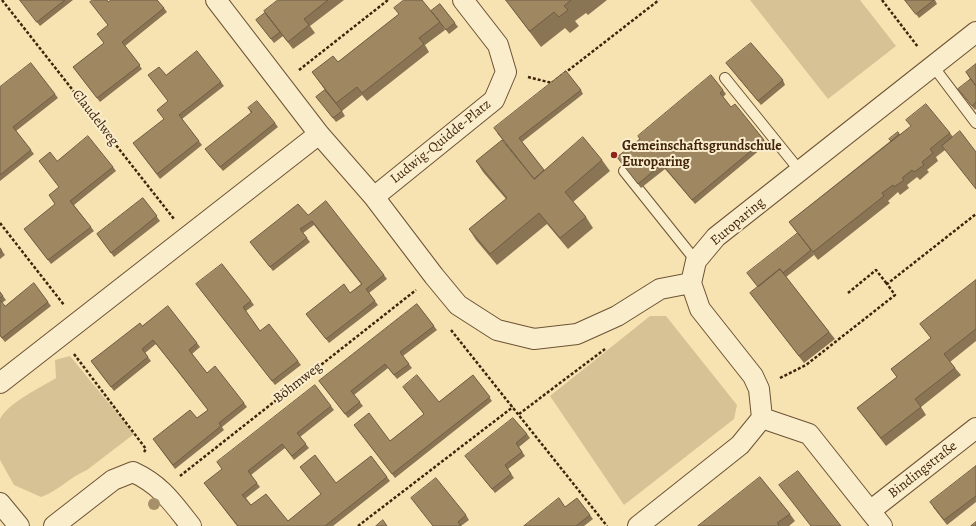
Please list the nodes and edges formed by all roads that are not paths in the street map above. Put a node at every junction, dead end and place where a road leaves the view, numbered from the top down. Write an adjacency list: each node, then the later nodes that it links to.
1 (216, 0): 7 (street)
2 (463, 0): 10 (street, Ludwig-Quidde-Platz)
3 (976, 32): 4 (street, Europaring)
4 (933, 66): 6 (lane); 9 (street, Europaring)
5 (725, 78): 9 (lane)
6 (976, 123)
7 (319, 134): 10 (street); 13 (street)
8 (624, 171): 11 (lane)
9 (800, 171): 11 (street, Europaring)
10 (374, 197): 12 (street)
11 (696, 261): 12 (street, Europaring)
12 (691, 283): 14 (street)
13 (0, 383)
14 (762, 418): 17 (street); 21 (street)
15 (976, 428): 17 (street, Bindingstraße)
16 (0, 503): 18 (street)
17 (876, 519)
18 (19, 526)
19 (54, 526): 20 (street)
20 (191, 526)
21 (638, 526)

